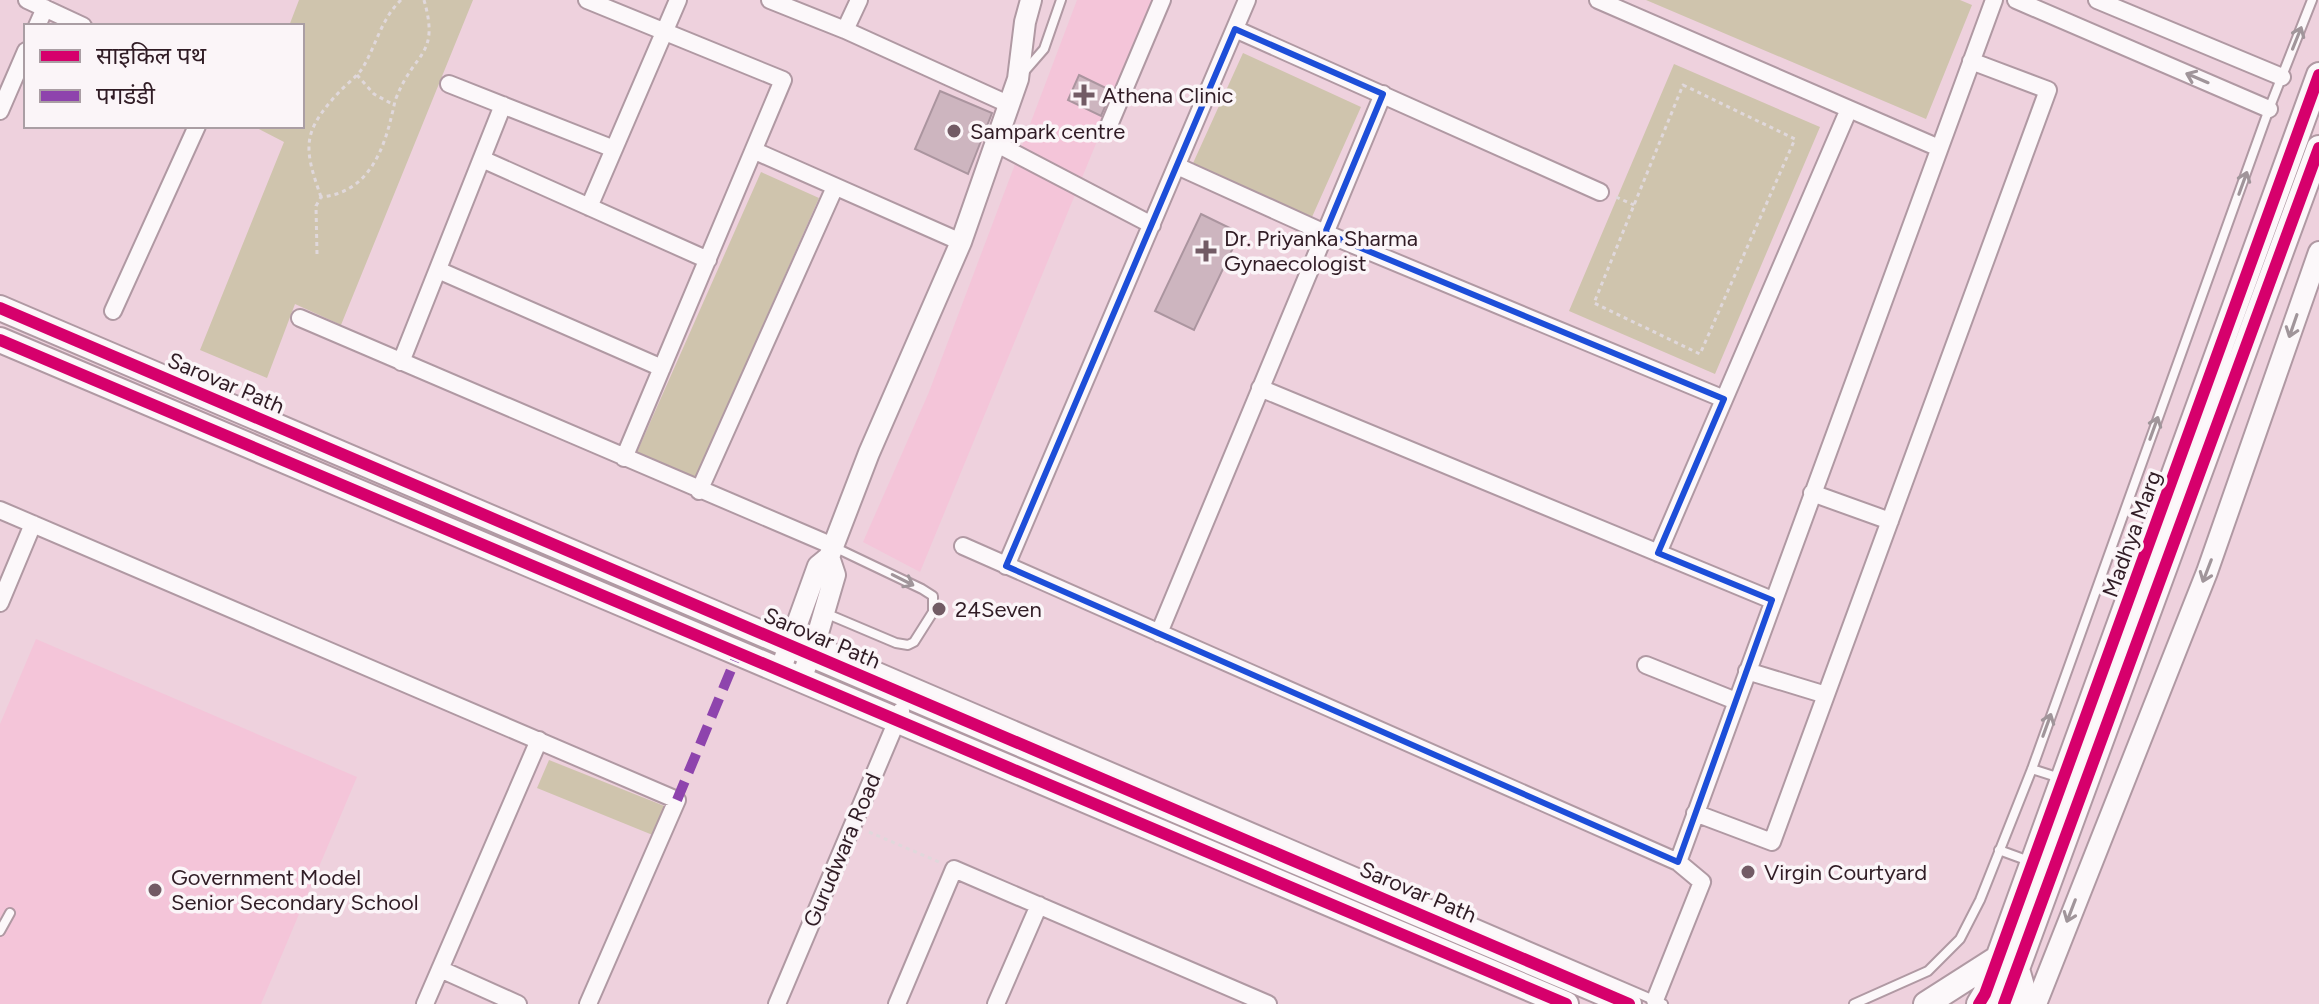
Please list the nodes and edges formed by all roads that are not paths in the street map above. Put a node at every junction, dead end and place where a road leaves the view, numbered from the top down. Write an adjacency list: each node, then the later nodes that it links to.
1 (27, 0): 15 (street)
2 (587, 0): 20 (street)
3 (678, 0): 20 (street)
4 (770, 0): 19 (street)
5 (859, 0): 19 (street)
6 (1031, 0): 25 (street)
7 (1061, 0): 25 (lane)
8 (1162, 0): 33 (street)
9 (1247, 0): 18 (street)
10 (1598, 0): 30 (street)
11 (1994, 0): 22 (street)
12 (2016, 0): 31 (street, one-way to 12)
13 (2097, 0): 24 (street)
14 (2312, 0): 24 (lane, one-way to 14)
15 (45, 8): 16 (street); 17 (street)
16 (38, 24)
17 (79, 24)
18 (1235, 29): 27 (street); 41 (street)
19 (845, 30): 28 (street)
20 (664, 32): 38 (street); 39 (street)
21 (24, 56): 32 (street)
22 (1971, 61): 36 (street); 63 (street)
23 (2319, 75): 83 (main road, Madhya Marg)
24 (2282, 77): 31 (lane)
25 (1018, 79): 28 (street)
26 (449, 84): 29 (street)
27 (1383, 94): 43 (street); 46 (street)
28 (1008, 104): 35 (street)
29 (503, 105): 38 (street); 40 (street)
30 (1849, 109): 36 (street); 58 (street)
31 (2269, 109): 82 (lane, one-way to 31)
32 (0, 111)
33 (1110, 123)
34 (196, 128): 52 (street)
35 (995, 143): 45 (street); 47 (street)
36 (1939, 148): 61 (street)
37 (2319, 148): 91 (main road, Madhya Marg)
38 (614, 149): 44 (street)
39 (755, 151): 42 (street); 49 (street)
40 (482, 159): 44 (street); 50 (street)
41 (1177, 166): 45 (street); 46 (street)
42 (835, 187): 47 (street); 60 (street)
43 (1600, 192)
44 (589, 207): 49 (street)
45 (1152, 225): 68 (street)
46 (1325, 233): 57 (street); 58 (street)
47 (961, 242): 66 (street)
48 (2319, 252): 108 (street, one-way to 108)
49 (708, 260): 56 (street)
50 (438, 270): 55 (street); 56 (street)
51 (0, 308): 73 (main road, Sarovar Path)
52 (113, 311)
53 (300, 318): 55 (street)
54 (0, 340): 76 (main road, Sarovar Path)
55 (401, 362): 59 (street)
56 (662, 368): 59 (street)
57 (1260, 388): 67 (street); 72 (street)
58 (1724, 399): 67 (street)
59 (624, 458): 60 (street)
60 (699, 491): 66 (street)
61 (1812, 493): 63 (street); 69 (street)
62 (0, 510): 64 (street)
63 (1890, 521): 77 (street)
64 (33, 524): 70 (street); 81 (street)
65 (963, 546): 68 (street)
66 (831, 552): 71 (street); 71 (lane, one-way to 71); 73 (street)
67 (1658, 553): 69 (street)
68 (1006, 566): 72 (street)
69 (1772, 600): 75 (street)
70 (0, 603)
71 (824, 612): 73 (street)
72 (1159, 633): 86 (street)
73 (806, 647): 76 (street); 78 (main road, Sarovar Path); 93 (lane)
74 (1646, 665): 79 (street)
75 (1747, 671): 77 (street); 79 (street)
76 (790, 675): 80 (main road, Sarovar Path)
77 (1826, 695): 84 (street)
78 (908, 696): 80 (street, Gurudwara Road); 102 (main road, Sarovar Path)
79 (1736, 701): 84 (street)
80 (897, 720): 97 (street, Gurudwara Road); 101 (main road, Sarovar Path)
81 (539, 740): 92 (street); 96 (street)
82 (2032, 769): 83 (lane); 85 (lane)
83 (2065, 780): 87 (main road, Madhya Marg)
84 (1695, 813): 86 (street)
85 (1999, 850): 87 (lane); 103 (lane)
86 (1678, 862): 93 (street)
87 (2034, 863): 91 (main road, Madhya Marg)
88 (1039, 905): 98 (street); 99 (street); 100 (street)
89 (10, 913): 90 (lane)
90 (0, 931)
91 (2008, 964): 104 (main road); 105 (main road, Madhya Marg); 106 (main road, Madhya Marg); 107 (main road)
92 (440, 969): 94 (street); 95 (street)
93 (1659, 1002)
94 (425, 1004)
95 (518, 1004)
96 (588, 1004)
97 (777, 1004)
98 (897, 1004)
99 (996, 1004)
100 (1268, 1004)
101 (1566, 1004)
102 (1629, 1004)
103 (1854, 1004)
104 (1926, 1004)
105 (1979, 1004)
106 (2004, 1004)
107 (2027, 1004)
108 (2036, 1004)

